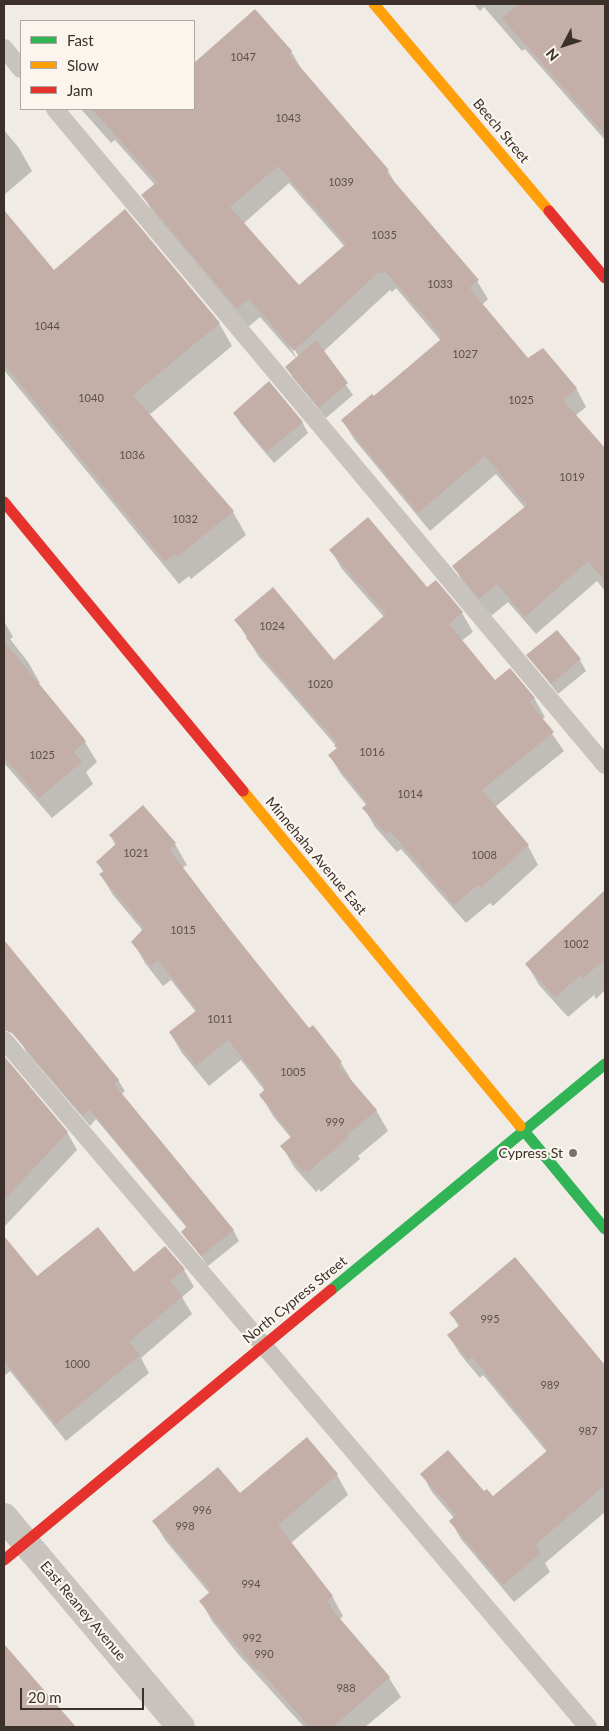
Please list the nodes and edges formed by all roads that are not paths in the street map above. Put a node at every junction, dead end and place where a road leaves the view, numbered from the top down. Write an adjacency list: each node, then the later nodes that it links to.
1 (374, 4): 5 (street, Beech Street)
2 (4, 48): 3 (lane)
3 (20, 68)
4 (56, 110): 7 (lane)
5 (605, 278)
6 (4, 502): 10 (street, Minnehaha Avenue East)
7 (605, 765)
8 (4, 1040): 12 (lane)
9 (605, 1064): 10 (street, North Cypress Street)
10 (524, 1131): 11 (street, Minnehaha Avenue East); 12 (street, North Cypress Street)
11 (605, 1229)
12 (262, 1346): 14 (street, North Cypress Street); 17 (lane)
13 (4, 1517): 14 (street, East Reaney Avenue)
14 (25, 1542): 15 (street, North Cypress Street); 16 (street, East Reaney Avenue)
15 (4, 1560)
16 (181, 1727)
17 (588, 1727)

